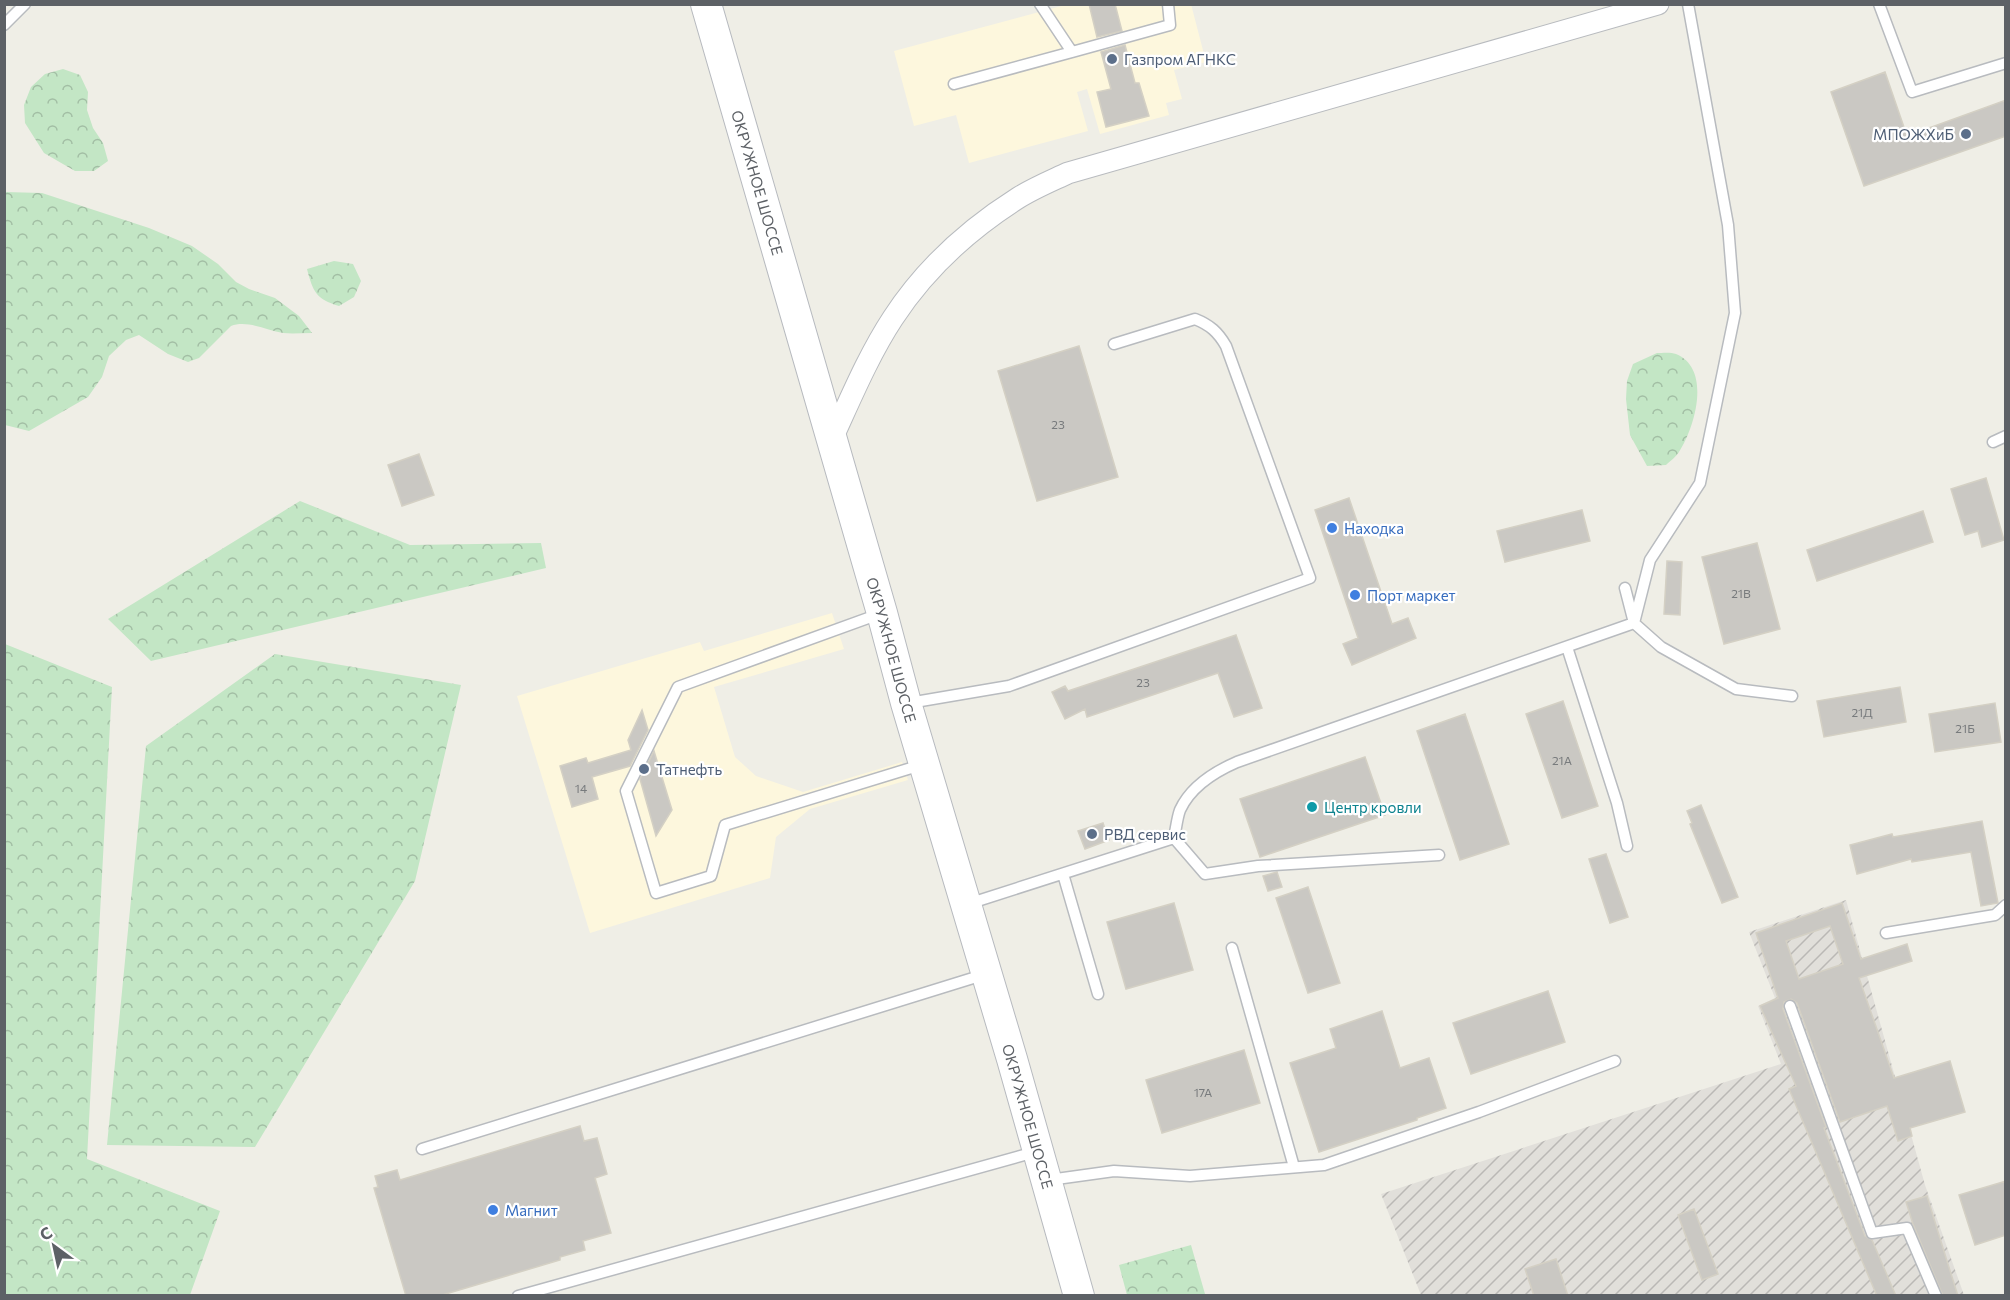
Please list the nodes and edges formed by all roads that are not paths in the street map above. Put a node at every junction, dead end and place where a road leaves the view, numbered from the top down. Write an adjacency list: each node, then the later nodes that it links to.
1 (25, 4): 8 (lane)
2 (706, 4): 14 (street, ОКРУЖНОЕ ШОССЕ)
3 (1040, 4): 9 (lane)
4 (1168, 4): 9 (lane)
5 (1658, 4): 14 (street)
6 (1688, 4): 18 (lane)
7 (1879, 4): 10 (lane)
8 (4, 25)
9 (1072, 52): 11 (lane)
10 (2006, 63)
11 (954, 84)
12 (1114, 344): 21 (lane)
13 (2006, 436): 15 (lane)
14 (831, 441): 17 (street, ОКРУЖНОЕ ШОССЕ)
15 (1993, 442)
16 (1625, 588): 18 (lane)
17 (882, 613): 21 (street, ОКРУЖНОЕ ШОССЕ); 22 (lane)
18 (1634, 623): 19 (lane); 20 (lane)
19 (1567, 647): 23 (lane); 24 (lane)
20 (1792, 696)
21 (906, 704): 22 (street, ОКРУЖНОЕ ШОССЕ)
22 (923, 764): 27 (street, ОКРУЖНОЕ ШОССЕ)
23 (1174, 838): 25 (lane); 26 (lane)
24 (1628, 846)
25 (1439, 855)
26 (1063, 874): 27 (lane); 32 (lane)
27 (965, 905): 31 (street, ОКРУЖНОЕ ШОССЕ)
28 (2006, 905): 29 (lane)
29 (1886, 933)
30 (1232, 948): 37 (lane)
31 (986, 974): 35 (lane); 36 (street, ОКРУЖНОЕ ШОССЕ)
32 (1098, 994)
33 (1790, 1005): 41 (lane)
34 (1615, 1061): 37 (lane)
35 (422, 1149)
36 (1038, 1151): 38 (street, ОКРУЖНОЕ ШОССЕ); 39 (lane)
37 (1294, 1167): 38 (lane)
38 (1046, 1180): 40 (street, ОКРУЖНОЕ ШОССЕ)
39 (518, 1296)
40 (1079, 1296)
41 (1936, 1296)

